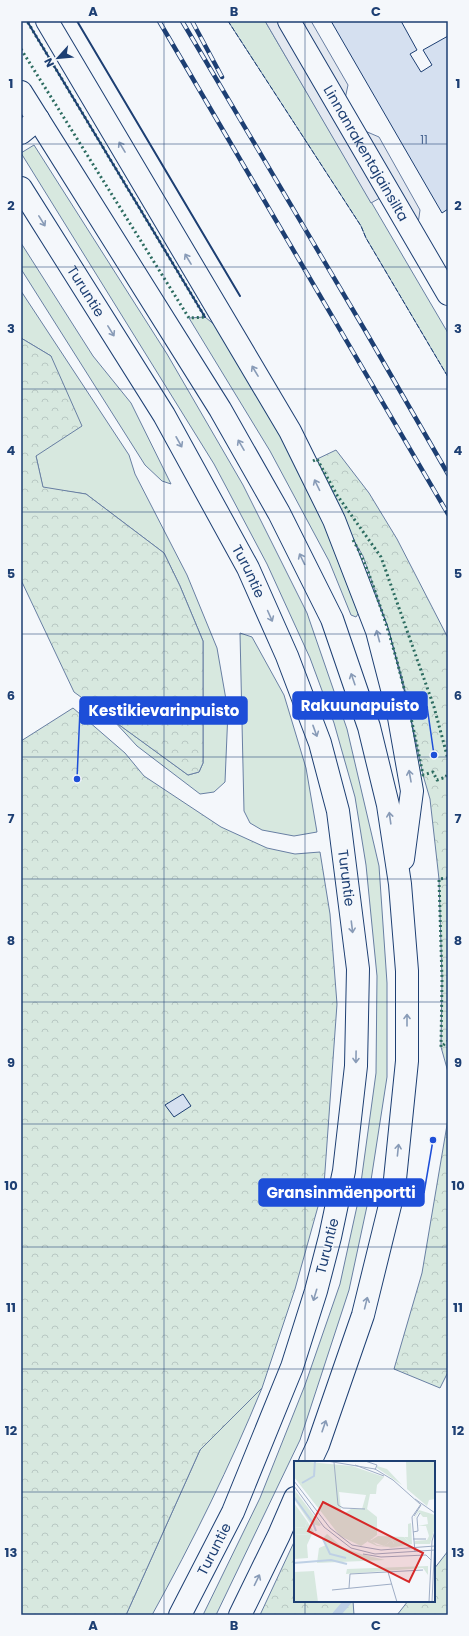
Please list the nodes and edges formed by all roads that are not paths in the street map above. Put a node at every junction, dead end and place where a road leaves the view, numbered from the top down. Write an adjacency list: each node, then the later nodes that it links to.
1 (47, 21): 8 (main road, one-way to 1)
2 (289, 21): 7 (main road, Linnanrakentajainsilta)
3 (21, 92): 4 (main road)
4 (38, 119): 5 (main road); 8 (main road, one-way to 4)
5 (21, 133)
6 (21, 188): 11 (main road, Turuntie, one-way to 11)
7 (447, 288)
8 (400, 884): 9 (main road, one-way to 8)
9 (310, 1461)
10 (294, 1500): 12 (main road, one-way to 10)
11 (180, 1615)
12 (240, 1615)

